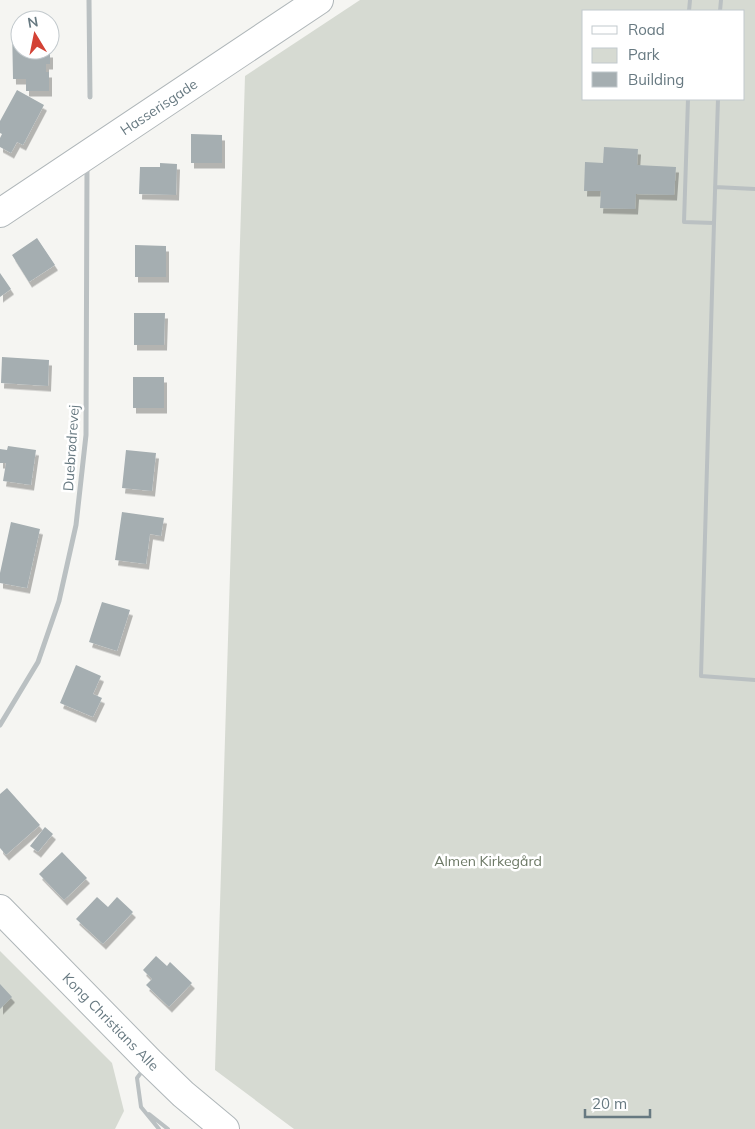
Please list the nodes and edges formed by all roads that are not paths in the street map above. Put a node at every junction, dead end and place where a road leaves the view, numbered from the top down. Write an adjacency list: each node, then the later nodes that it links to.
1 (89, 0): 3 (street)
2 (319, 0): 6 (street, Hasserisgade)
3 (90, 97)
4 (688, 100): 10 (lane)
5 (718, 100): 7 (lane)
6 (87, 156): 9 (street, Hasserisgade); 12 (street, Duebrødrevej)
7 (715, 187): 8 (lane); 10 (lane)
8 (755, 189)
9 (0, 213)
10 (714, 223): 11 (lane)
11 (755, 680)
12 (0, 725)
13 (0, 910): 14 (street, Kong Christians Alle)
14 (150, 1062): 15 (lane); 18 (street, Kong Christians Alle)
15 (142, 1108): 16 (lane); 17 (lane)
16 (159, 1129)
17 (168, 1129)
18 (225, 1129)

